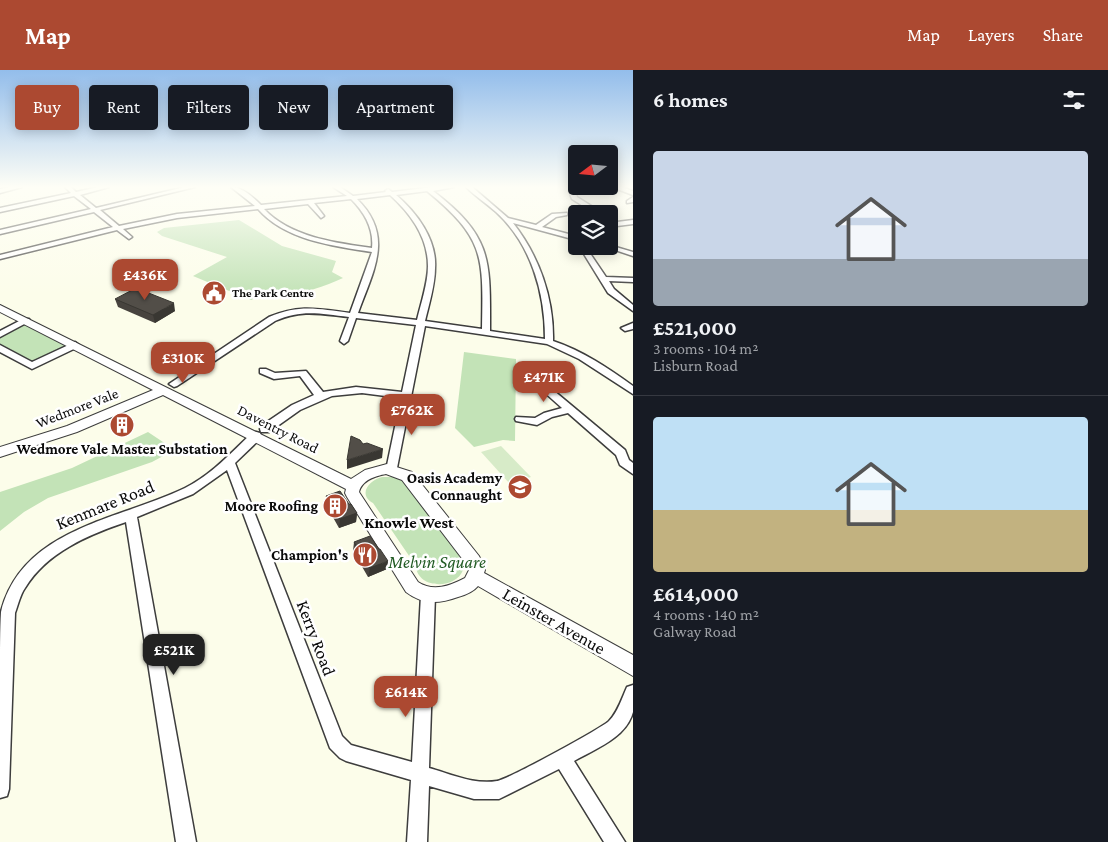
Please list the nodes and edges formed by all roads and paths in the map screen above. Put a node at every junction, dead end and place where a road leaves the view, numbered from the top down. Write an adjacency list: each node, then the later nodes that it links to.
1 (39, 223): 14 (street)
2 (113, 223): 12 (street)
3 (144, 223): 12 (street)
4 (278, 223): 19 (street)
5 (372, 223): 19 (street)
6 (419, 223): 29 (street)
7 (464, 223): 30 (street)
8 (510, 223): 15 (street)
9 (522, 223): 11 (street)
10 (542, 223): 11 (street)
11 (536, 227): 13 (street)
12 (119, 228): 17 (street); 22 (street)
13 (550, 231): 15 (street); 16 (street)
14 (0, 232)
15 (518, 232): 33 (street)
16 (568, 236)
17 (129, 237)
18 (618, 250): 20 (street)
19 (376, 251): 27 (street)
20 (633, 254)
21 (588, 255): 23 (street)
22 (0, 257)
23 (602, 278): 24 (street); 26 (street)
24 (633, 280)
25 (0, 308): 28 (street, Daventry Road)
26 (633, 309)
27 (354, 315): 29 (street); 32 (street); 40 (street)
28 (26, 321): 31 (street); 34 (street, Daventry Road)
29 (421, 323): 30 (street); 43 (street)
30 (486, 332): 33 (street)
31 (0, 334)
32 (344, 341)
33 (549, 342): 39 (street)
34 (74, 345): 35 (street); 40 (street, Daventry Road)
35 (0, 348)
36 (263, 371): 42 (street)
37 (522, 379): 44 (street)
38 (633, 380): 39 (street)
39 (622, 384): 41 (street)
40 (169, 387): 46 (street, Daventry Road); 48 (street, Wedmore Vale)
41 (633, 391)
42 (321, 396): 43 (street, Kenmare Road); 46 (street, Kenmare Road)
43 (407, 396): 50 (street)
44 (569, 409): 45 (street); 47 (street)
45 (520, 419)
46 (261, 432): 49 (street, Kenmare Road); 52 (street, Daventry Road)
47 (627, 451): 51 (street)
48 (0, 452)
49 (229, 462): 53 (street, Kenmare Road); 59 (street, Kerry Road)
50 (392, 470): 52 (street); 54 (street)
51 (633, 470)
52 (353, 486): 55 (street)
53 (131, 516): 60 (street, Kenmare Road); 61 (street)
54 (476, 576): 55 (street); 56 (street, Leinster Avenue)
55 (428, 595): 59 (street)
56 (633, 666)
57 (633, 693): 58 (street, Kerry Road)
58 (562, 758): 59 (street, Kerry Road); 63 (street)
59 (420, 774): 62 (street)
60 (0, 789)
61 (186, 842)
62 (417, 842)
63 (615, 842)

